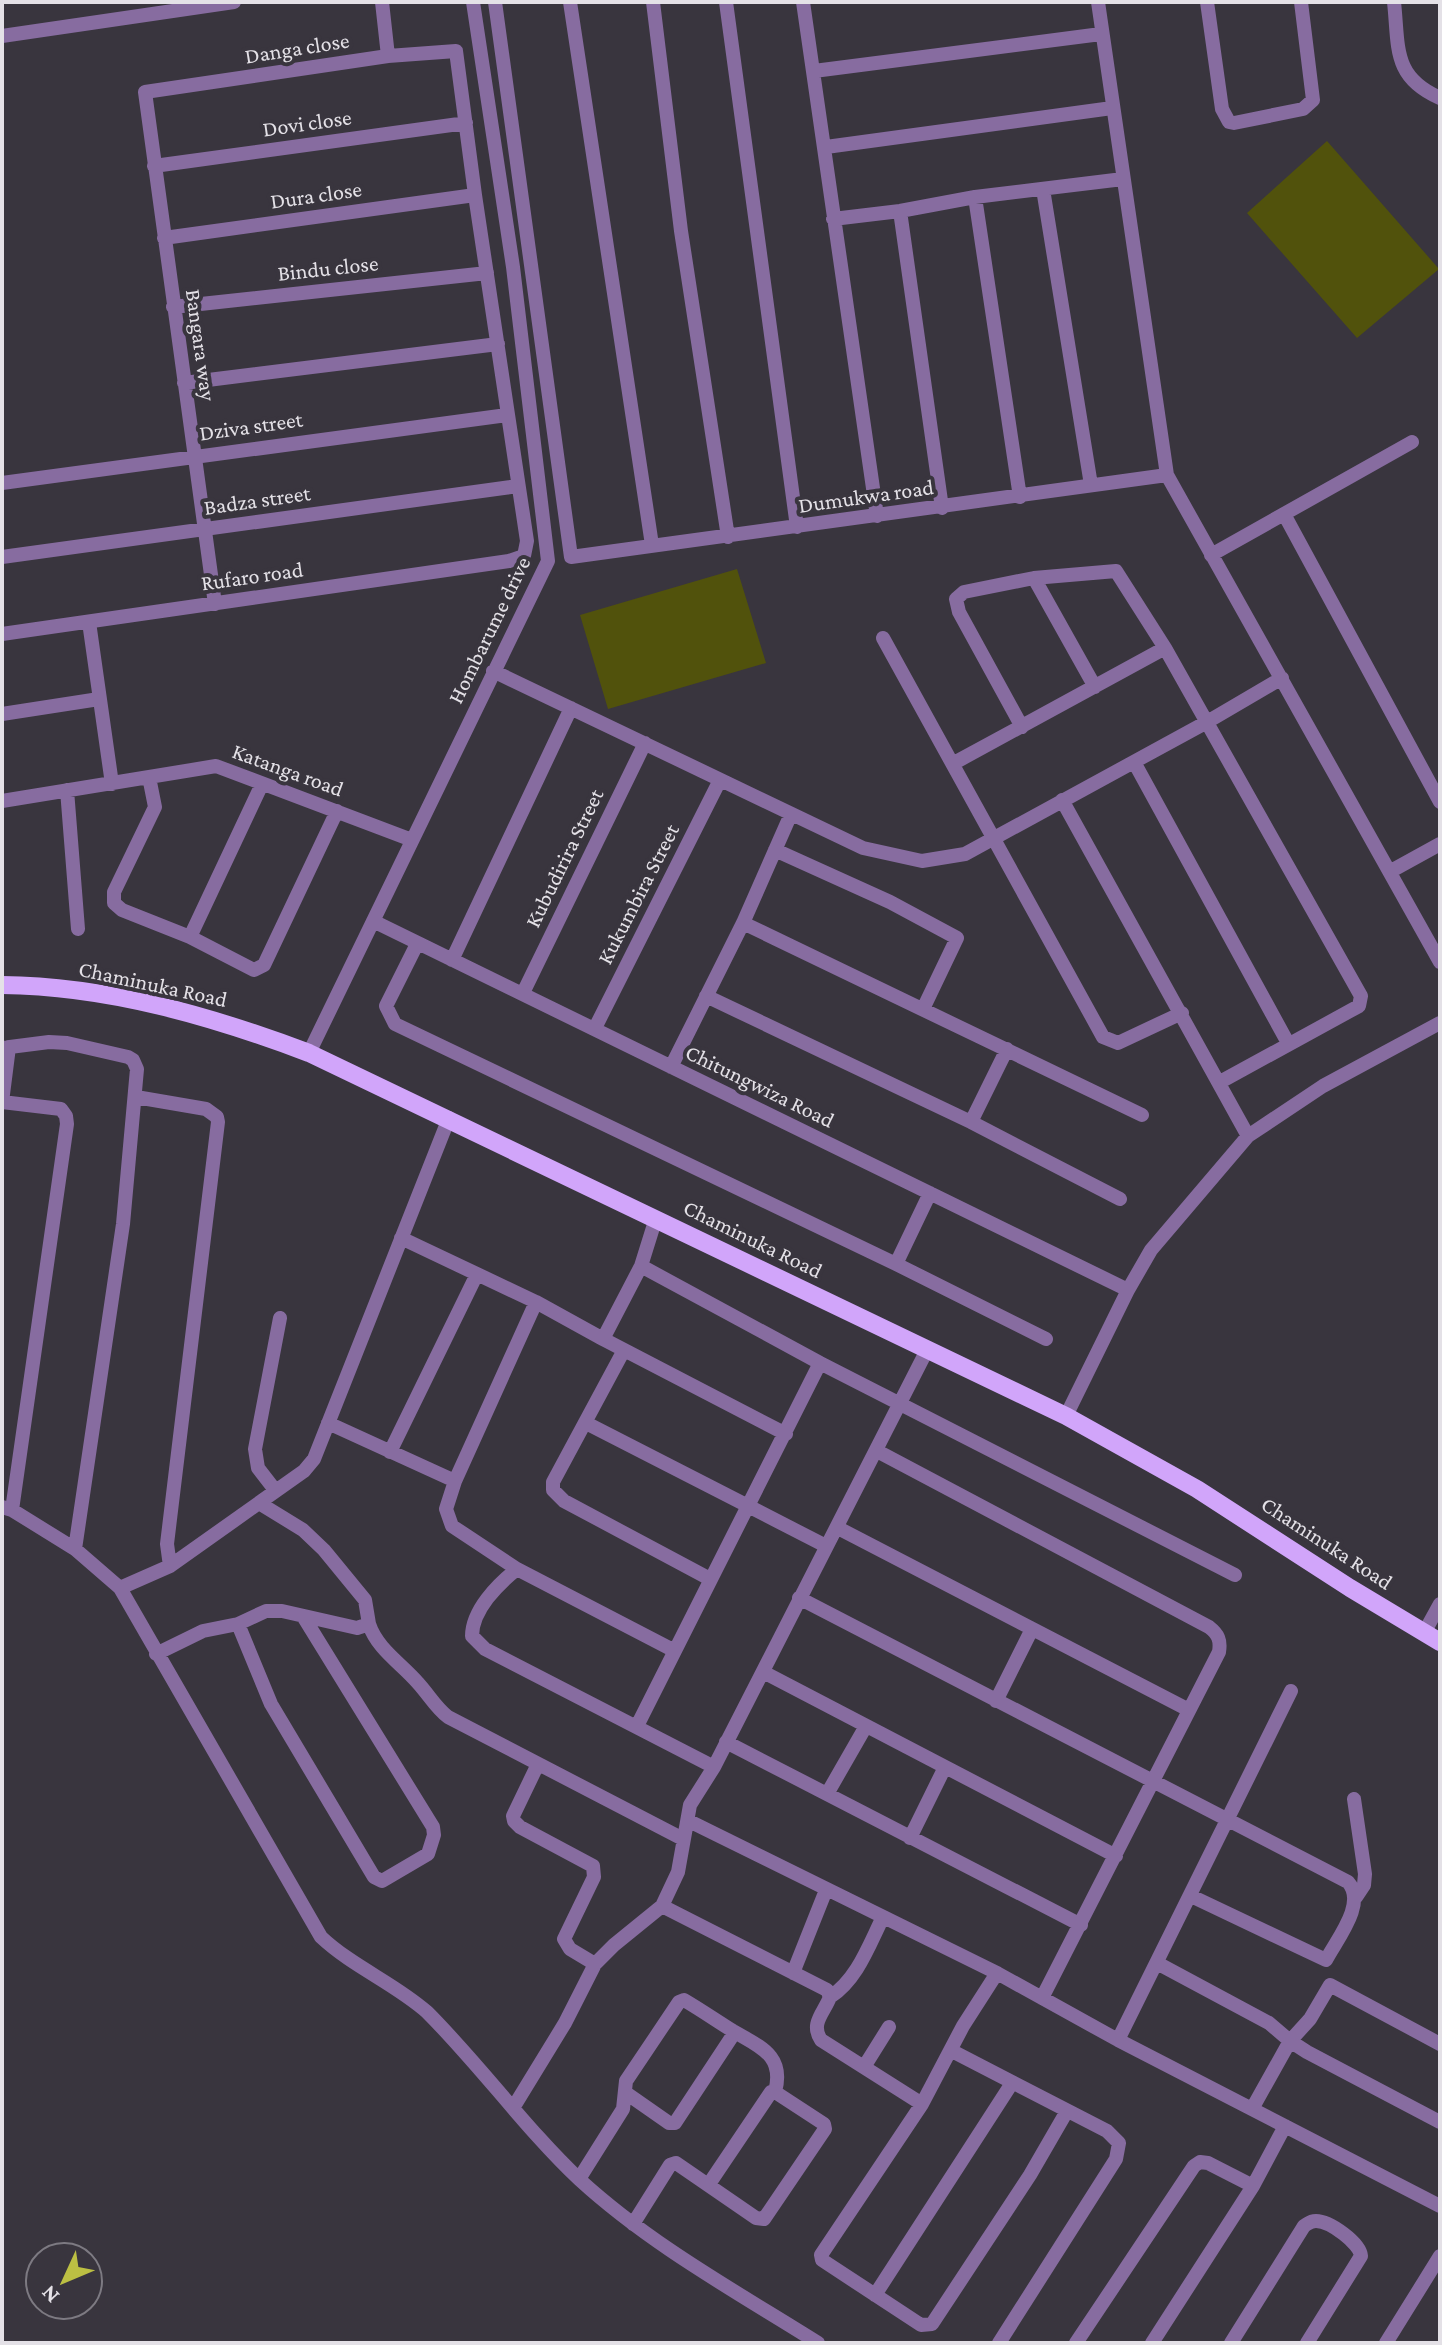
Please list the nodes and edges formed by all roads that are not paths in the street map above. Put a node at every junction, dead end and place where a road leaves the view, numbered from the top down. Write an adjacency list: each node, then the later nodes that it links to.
1 (382, 2): 16 (street)
2 (473, 2): 58 (street, Hombarume drive)
3 (495, 2): 49 (street, Dumukwa road)
4 (570, 2): 49 (street)
5 (653, 2): 48 (street)
6 (726, 2): 46 (street)
7 (803, 2): 17 (street)
8 (1098, 2): 14 (street)
9 (1207, 2): 10 (street)
10 (1301, 2)
11 (1394, 2): 19 (street)
12 (224, 3): 13 (street)
13 (146, 8): 15 (street)
14 (1101, 34): 17 (street); 20 (street)
15 (2, 36)
16 (388, 56): 18 (street, Danga close); 21 (street, Danga close)
17 (814, 71): 22 (street)
18 (145, 92): 23 (street, Bangara way)
19 (1440, 98)
20 (1112, 108): 22 (street); 24 (street)
21 (466, 123): 23 (street, Dovi close); 26 (street)
22 (826, 147): 29 (street)
23 (154, 166): 30 (street, Bangara way)
24 (1123, 179): 25 (street); 38 (street)
25 (1043, 189): 27 (street); 40 (street)
26 (475, 195): 30 (street, Dura close); 31 (street)
27 (975, 197): 28 (street); 42 (street)
28 (900, 211): 29 (street); 43 (street)
29 (833, 219): 45 (street)
30 (164, 238): 32 (street, Bangara way)
31 (487, 273): 32 (street, Bindu close); 33 (street)
32 (173, 307): 34 (street, Bangara way)
33 (498, 344): 34 (street); 35 (street)
34 (184, 383): 37 (street, Bangara way)
35 (507, 415): 37 (street, Dziva street); 41 (street)
36 (1412, 442): 44 (street)
37 (194, 456): 39 (street, Dziva street); 47 (street, Bangara way)
38 (1167, 475): 40 (street, Dumukwa road); 50 (street)
39 (2, 483)
40 (1091, 485): 42 (street, Dumukwa road)
41 (518, 486): 47 (street, Badza street); 53 (street, Rufaro road)
42 (1020, 497): 43 (street, Dumukwa road)
43 (942, 508): 45 (street, Dumukwa road)
44 (1284, 514): 50 (street); 76 (street)
45 (877, 516): 46 (street, Dumukwa road)
46 (797, 527): 48 (street, Dumukwa road)
47 (204, 529): 51 (street, Badza street); 53 (street, Bangara way)
48 (728, 537): 49 (street, Dumukwa road)
49 (652, 545)
50 (1211, 555): 59 (street)
51 (2, 557)
52 (1034, 578): 57 (street); 60 (street); 65 (street)
53 (215, 604): 54 (street, Rufaro road)
54 (89, 622): 55 (street, Rufaro road); 61 (street)
55 (2, 634)
56 (883, 638): 68 (street)
57 (1165, 648): 60 (street); 64 (street)
58 (493, 671): 62 (street); 80 (street, Hombarume drive)
59 (1282, 678): 64 (street); 83 (street)
60 (1095, 687): 65 (street)
61 (99, 699): 63 (street); 71 (street)
62 (571, 708): 66 (street); 89 (street)
63 (2, 714)
64 (1207, 722): 67 (street); 98 (street)
65 (1022, 727): 68 (street)
66 (645, 743): 70 (street); 92 (street, Kubudirira Street)
67 (1134, 762): 74 (street); 98 (street)
68 (954, 763): 79 (street)
69 (149, 777): 71 (street, Katanga road); 72 (street, Katanga road); 87 (street)
70 (720, 780): 78 (street); 97 (street, Kukumbira Street)
71 (112, 784): 73 (street, Katanga road)
72 (262, 784): 77 (street, Katanga road); 87 (street)
73 (67, 790): 75 (street, Katanga road); 86 (street)
74 (1062, 800): 79 (street); 95 (street)
75 (2, 801)
76 (1440, 802)
77 (337, 811): 80 (street, Katanga road); 87 (street)
78 (791, 814): 79 (street); 82 (street)
79 (994, 838): 95 (street)
80 (412, 840): 84 (street, Hombarume drive)
81 (1440, 844): 83 (street)
82 (775, 850): 85 (street); 94 (street)
83 (1391, 871): 90 (street)
84 (373, 921): 88 (street, Chitungwiza Road); 101 (street, Hombarume drive)
85 (743, 923): 93 (street); 94 (street)
86 (78, 929)
87 (190, 937)
88 (417, 944): 89 (street, Chitungwiza Road); 113 (street)
89 (452, 960): 92 (street, Chitungwiza Road)
90 (1440, 962)
91 (2, 985): 101 (main road, Chaminuka Road)
92 (523, 993): 97 (street, Chitungwiza Road)
93 (706, 996): 102 (street); 107 (street)
94 (923, 1009): 100 (street)
95 (1182, 1013): 103 (street)
96 (1440, 1023): 108 (street)
97 (595, 1028): 102 (street, Chitungwiza Road)
98 (1288, 1043): 103 (street)
99 (5, 1048): 104 (street); 135 (street)
100 (1007, 1049): 105 (street); 107 (street)
101 (309, 1053): 106 (main road, Chaminuka Road)
102 (671, 1067): 109 (street, Chitungwiza Road)
103 (1220, 1082): 108 (street)
104 (136, 1097): 138 (street); 139 (street)
105 (1142, 1115)
106 (449, 1118): 111 (main road, Chaminuka Road); 112 (street)
107 (971, 1122): 110 (street)
108 (1248, 1136): 116 (street)
109 (930, 1193): 113 (street); 116 (street, Chitungwiza Road)
110 (1120, 1199)
111 (656, 1218): 114 (street); 122 (main road, Chaminuka Road)
112 (401, 1238): 115 (street); 126 (street)
113 (896, 1264): 120 (street)
114 (641, 1266): 119 (street); 123 (street)
115 (477, 1274): 117 (street); 130 (street)
116 (1128, 1290): 125 (street)
117 (536, 1302): 119 (street); 131 (street)
118 (280, 1318): 132 (street)
119 (603, 1339): 121 (street)
120 (1046, 1339)
121 (624, 1350): 127 (street); 128 (street)
122 (927, 1350): 124 (street); 125 (main road, Chaminuka Road)
123 (820, 1363): 124 (street); 128 (street)
124 (900, 1403): 129 (street); 141 (street)
125 (1066, 1416): 150 (main road, Chaminuka Road)
126 (328, 1423): 130 (street); 132 (street)
127 (586, 1423): 134 (street); 142 (street)
128 (786, 1434): 134 (street)
129 (877, 1451): 136 (street); 156 (street)
130 (390, 1452): 131 (street)
131 (455, 1481): 140 (street)
132 (275, 1490): 133 (street)
133 (259, 1503): 139 (street); 148 (street)
134 (748, 1507): 137 (street); 142 (street)
135 (7, 1508): 138 (street)
136 (838, 1528): 137 (street); 149 (street)
137 (826, 1546): 144 (street)
138 (75, 1549): 143 (street)
139 (170, 1566): 143 (street)
140 (517, 1569): 151 (street); 157 (street)
141 (1235, 1575)
142 (710, 1579): 151 (street)
143 (120, 1588): 152 (street)
144 (799, 1598): 153 (street); 155 (street)
145 (1440, 1604): 150 (street)
146 (303, 1616): 147 (street); 147 (street); 148 (street)
147 (238, 1624): 152 (street)
148 (369, 1624): 160 (street)
149 (1032, 1629): 155 (street); 156 (street)
150 (1432, 1637)
151 (673, 1650): 157 (street)
152 (156, 1654): 194 (street)
153 (763, 1672): 158 (street); 159 (street)
154 (1291, 1691): 167 (street)
155 (996, 1701): 163 (street)
156 (1189, 1710): 163 (street)
157 (637, 1726): 161 (street)
158 (866, 1726): 162 (street); 164 (street)
159 (726, 1742): 161 (street); 164 (street)
160 (538, 1764): 169 (street); 178 (street)
161 (714, 1767): 166 (street)
162 (945, 1767): 168 (street); 170 (street)
163 (1154, 1783): 167 (street); 170 (street)
164 (827, 1794): 168 (street)
165 (1354, 1799): 173 (street)
166 (689, 1821): 169 (street); 171 (street)
167 (1226, 1821): 172 (street); 173 (street)
168 (910, 1838): 176 (street)
169 (683, 1839): 174 (street)
170 (1116, 1856): 176 (street)
171 (826, 1890): 175 (street); 179 (street)
172 (1191, 1896): 173 (street); 177 (street)
173 (1356, 1897)
174 (662, 1906): 178 (street); 179 (street)
175 (883, 1917): 180 (street); 181 (street)
176 (1081, 1925): 182 (street)
177 (1157, 1963): 185 (street); 186 (street)
178 (595, 1964): 194 (street)
179 (793, 1973): 181 (street)
180 (997, 1973): 182 (street); 188 (street)
181 (830, 1997): 189 (street)
182 (1042, 1998): 185 (street)
183 (889, 2027): 189 (street)
184 (735, 2032): 191 (street); 192 (street); 192 (street)
185 (1118, 2040): 195 (street)
186 (1290, 2041): 187 (street); 195 (street); 197 (street)
187 (1440, 2044)
188 (952, 2051): 190 (street); 193 (street)
189 (864, 2067): 193 (street)
190 (1012, 2083): 196 (street); 206 (street)
191 (775, 2092): 200 (street); 200 (street)
192 (626, 2093): 199 (street)
193 (922, 2104): 206 (street)
194 (513, 2108): 199 (street)
195 (1252, 2109): 198 (street)
196 (1067, 2111): 206 (street); 208 (street)
197 (1440, 2122)
198 (1285, 2126): 201 (street); 202 (street)
199 (579, 2179): 203 (street)
200 (709, 2184): 203 (street)
201 (1253, 2186): 209 (street); 210 (street)
202 (1440, 2206)
203 (633, 2224): 207 (street)
204 (1440, 2256): 205 (street)
205 (1434, 2280): 213 (street)
206 (875, 2295)
207 (818, 2343)
208 (999, 2343)
209 (1076, 2343)
210 (1152, 2343)
211 (1231, 2343): 212 (street)
212 (1307, 2343)
213 (1386, 2343)

